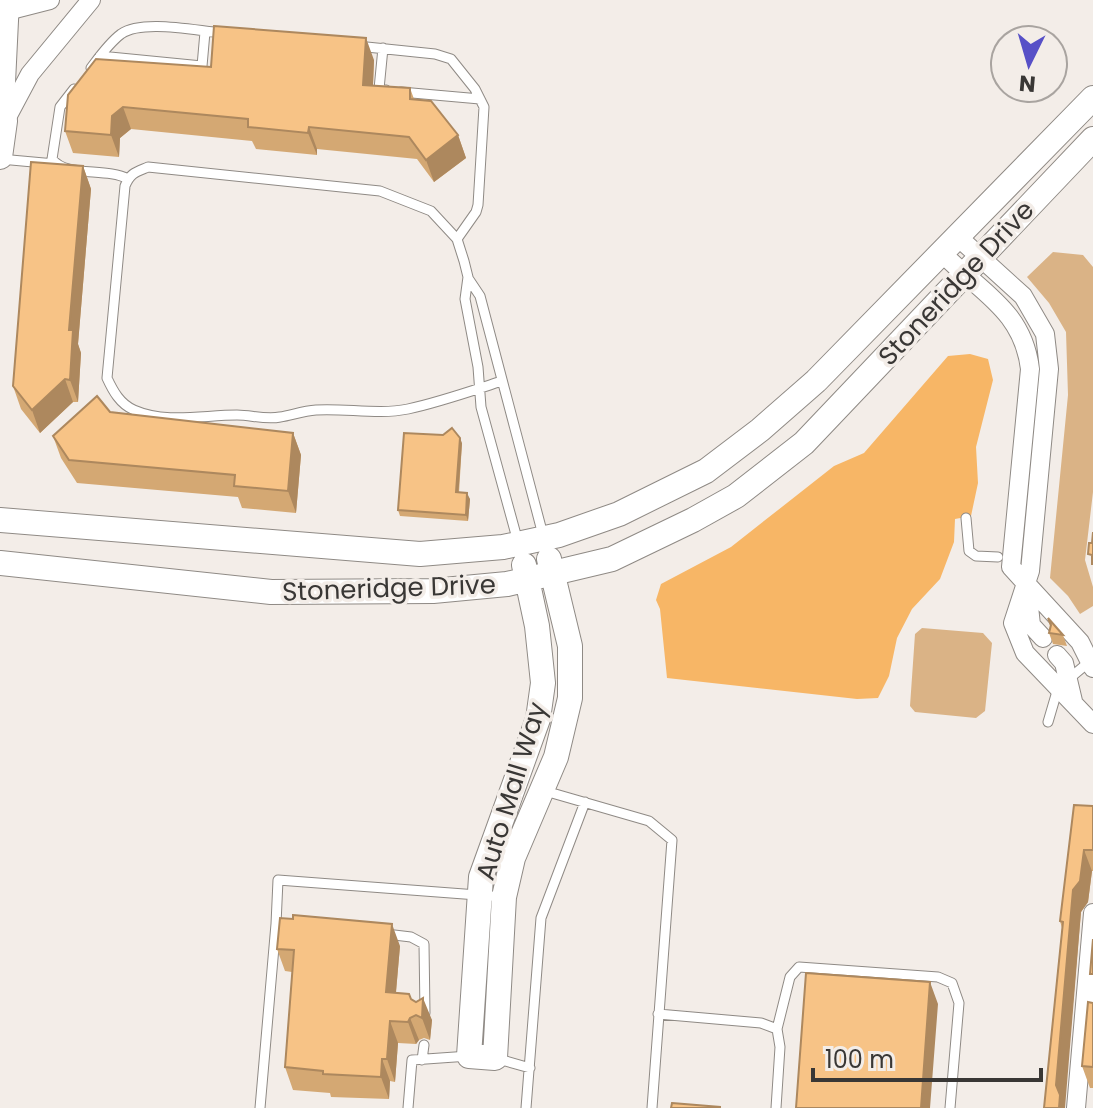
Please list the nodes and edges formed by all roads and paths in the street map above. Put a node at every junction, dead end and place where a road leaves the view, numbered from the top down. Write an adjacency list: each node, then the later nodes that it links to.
1 (50, 0): 3 (street)
2 (91, 0): 11 (street)
3 (7, 6): 11 (main road)
4 (205, 32): 5 (lane); 8 (lane); 8 (lane)
5 (235, 34)
6 (353, 46): 7 (lane)
7 (383, 48): 10 (lane); 10 (lane)
8 (100, 56): 14 (lane)
9 (1093, 98): 17 (main road, Stoneridge Drive)
10 (480, 99): 16 (lane)
11 (2, 110): 13 (main road)
12 (1093, 139): 18 (main road, Stoneridge Drive)
13 (0, 158): 14 (lane)
14 (55, 164): 15 (lane)
15 (128, 179): 16 (lane); 22 (lane)
16 (457, 239): 20 (lane)
17 (950, 245): 18 (street); 19 (street); 25 (main road, Stoneridge Drive)
18 (981, 255): 19 (main road, Stoneridge Drive); 33 (street)
19 (962, 274): 29 (main road, Stoneridge Drive); 33 (street)
20 (468, 277): 21 (lane); 22 (lane)
21 (502, 381): 22 (lane); 25 (lane)
22 (479, 388): 26 (lane)
23 (966, 518): 27 (lane)
24 (0, 520): 26 (main road, Stoneridge Drive)
25 (544, 539): 26 (main road, Stoneridge Drive); 29 (main road, Auto Mall Way)
26 (518, 544): 32 (main road, Auto Mall Way)
27 (998, 557)
28 (0, 563): 30 (main road, Stoneridge Drive)
29 (552, 573): 32 (main road, Stoneridge Drive); 41 (main road, Auto Mall Way)
30 (121, 578): 31 (main road); 32 (main road, Stoneridge Drive)
31 (0, 579)
32 (527, 579): 40 (main road, Auto Mall Way)
33 (1026, 586): 34 (street); 36 (street); 37 (street)
34 (1043, 638)
35 (1057, 655): 37 (street)
36 (1092, 665): 37 (lane)
37 (1063, 683): 38 (lane); 39 (street)
38 (1048, 722)
39 (1093, 724)
40 (517, 777): 41 (lane); 43 (main road, Auto Mall Way)
41 (541, 790): 42 (lane); 43 (main road, Auto Mall Way)
42 (585, 802): 48 (lane); 55 (lane)
43 (492, 896): 45 (lane); 52 (main road, Auto Mall Way); 53 (main road, Auto Mall Way)
44 (1093, 913): 62 (street)
45 (276, 924): 46 (lane); 56 (lane)
46 (306, 927)
47 (381, 934): 49 (lane)
48 (658, 1014): 50 (lane); 59 (lane)
49 (425, 1017)
50 (777, 1029): 60 (lane); 61 (lane)
51 (424, 1045): 54 (lane)
52 (469, 1056): 53 (main road); 54 (lane)
53 (495, 1058): 55 (lane)
54 (422, 1060): 57 (lane)
55 (530, 1068): 58 (lane)
56 (260, 1108)
57 (408, 1108)
58 (526, 1108)
59 (652, 1108)
60 (776, 1108)
61 (950, 1108)
62 (1076, 1108)

